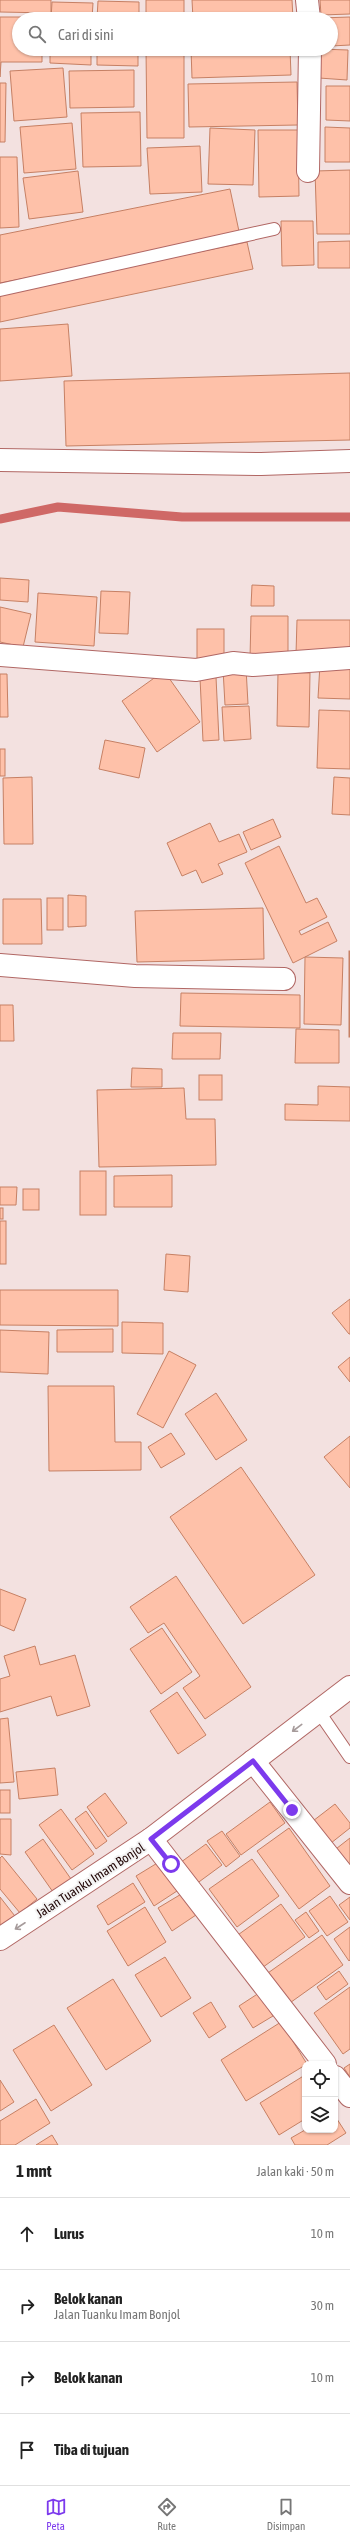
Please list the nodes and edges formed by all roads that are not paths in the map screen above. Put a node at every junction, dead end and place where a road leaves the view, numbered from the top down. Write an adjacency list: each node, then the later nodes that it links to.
1 (307, 0): 2 (street)
2 (308, 12)
3 (310, 56): 4 (street)
4 (308, 171)
5 (274, 229): 6 (lane)
6 (0, 290)
7 (0, 460): 8 (street)
8 (350, 461)
9 (0, 656): 10 (street)
10 (350, 658)
11 (0, 965): 12 (street)
12 (284, 978)
13 (350, 1687): 14 (street, Jalan Tuanku Imam Bonjol)
14 (319, 1712): 15 (lane); 16 (street, Jalan Tuanku Imam Bonjol, one-way to 16)
15 (350, 1758)
16 (253, 1761): 17 (street, Jalan Tuanku Imam Bonjol); 18 (street)
17 (151, 1839): 19 (street, Jalan Tuanku Imam Bonjol, one-way to 19); 20 (street)
18 (350, 1883)
19 (0, 1939)
20 (323, 2061)
21 (338, 2081): 22 (street)
22 (350, 2096)

